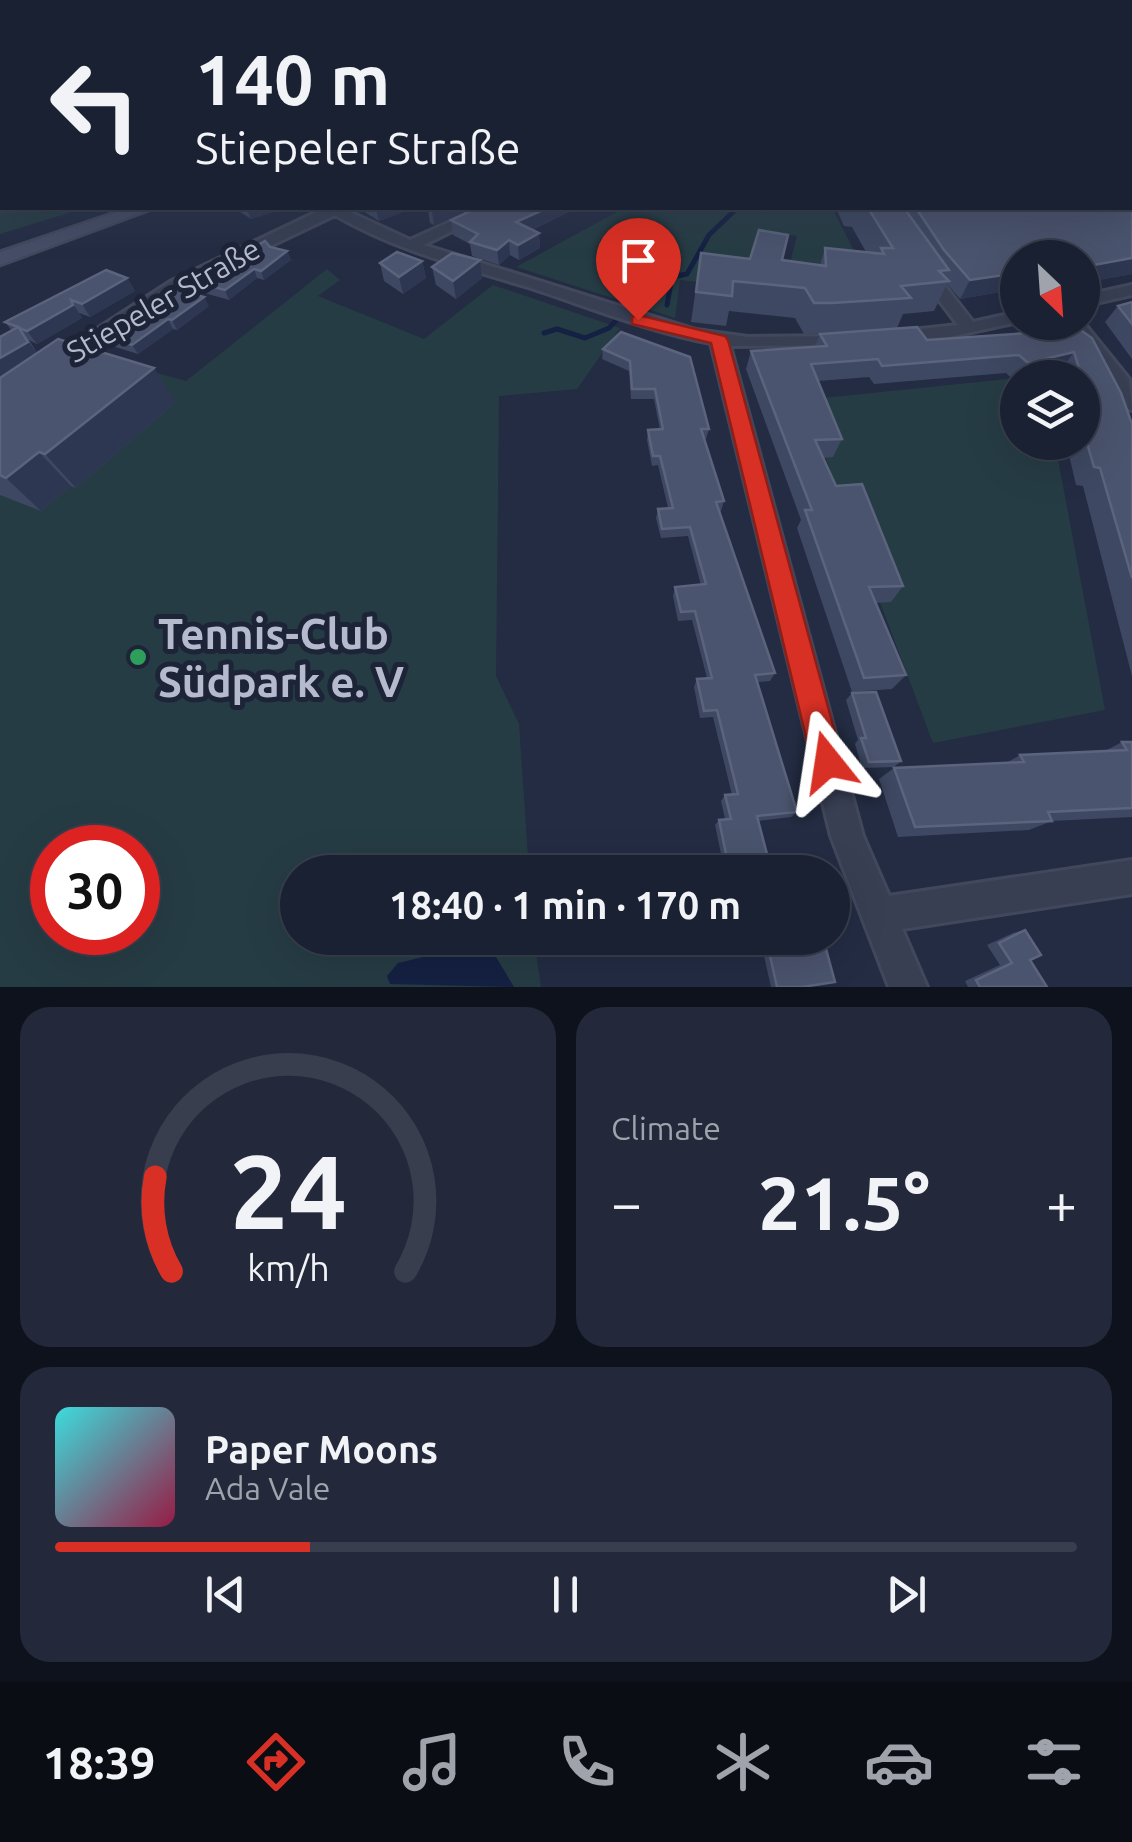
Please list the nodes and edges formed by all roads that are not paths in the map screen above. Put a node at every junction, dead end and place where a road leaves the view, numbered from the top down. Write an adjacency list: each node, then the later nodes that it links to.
1 (110, 210): 7 (main road)
2 (139, 210): 8 (main road)
3 (330, 210): 18 (street, Stiepeler Straße)
4 (337, 210): 6 (street, Stiepeler Straße)
5 (488, 210): 6 (street)
6 (414, 244): 16 (street, Stiepeler Straße)
7 (0, 248)
8 (0, 258)
9 (916, 259): 13 (street)
10 (1132, 290): 11 (street)
11 (1100, 297)
12 (1000, 320): 13 (street)
13 (969, 328): 14 (street)
14 (880, 338)
15 (860, 339): 16 (street, Stiepeler Straße)
16 (719, 340): 21 (street)
17 (1088, 340): 19 (street)
18 (40, 372)
19 (1132, 403)
20 (1132, 877): 21 (street)
21 (880, 915): 22 (street)
22 (908, 987)

